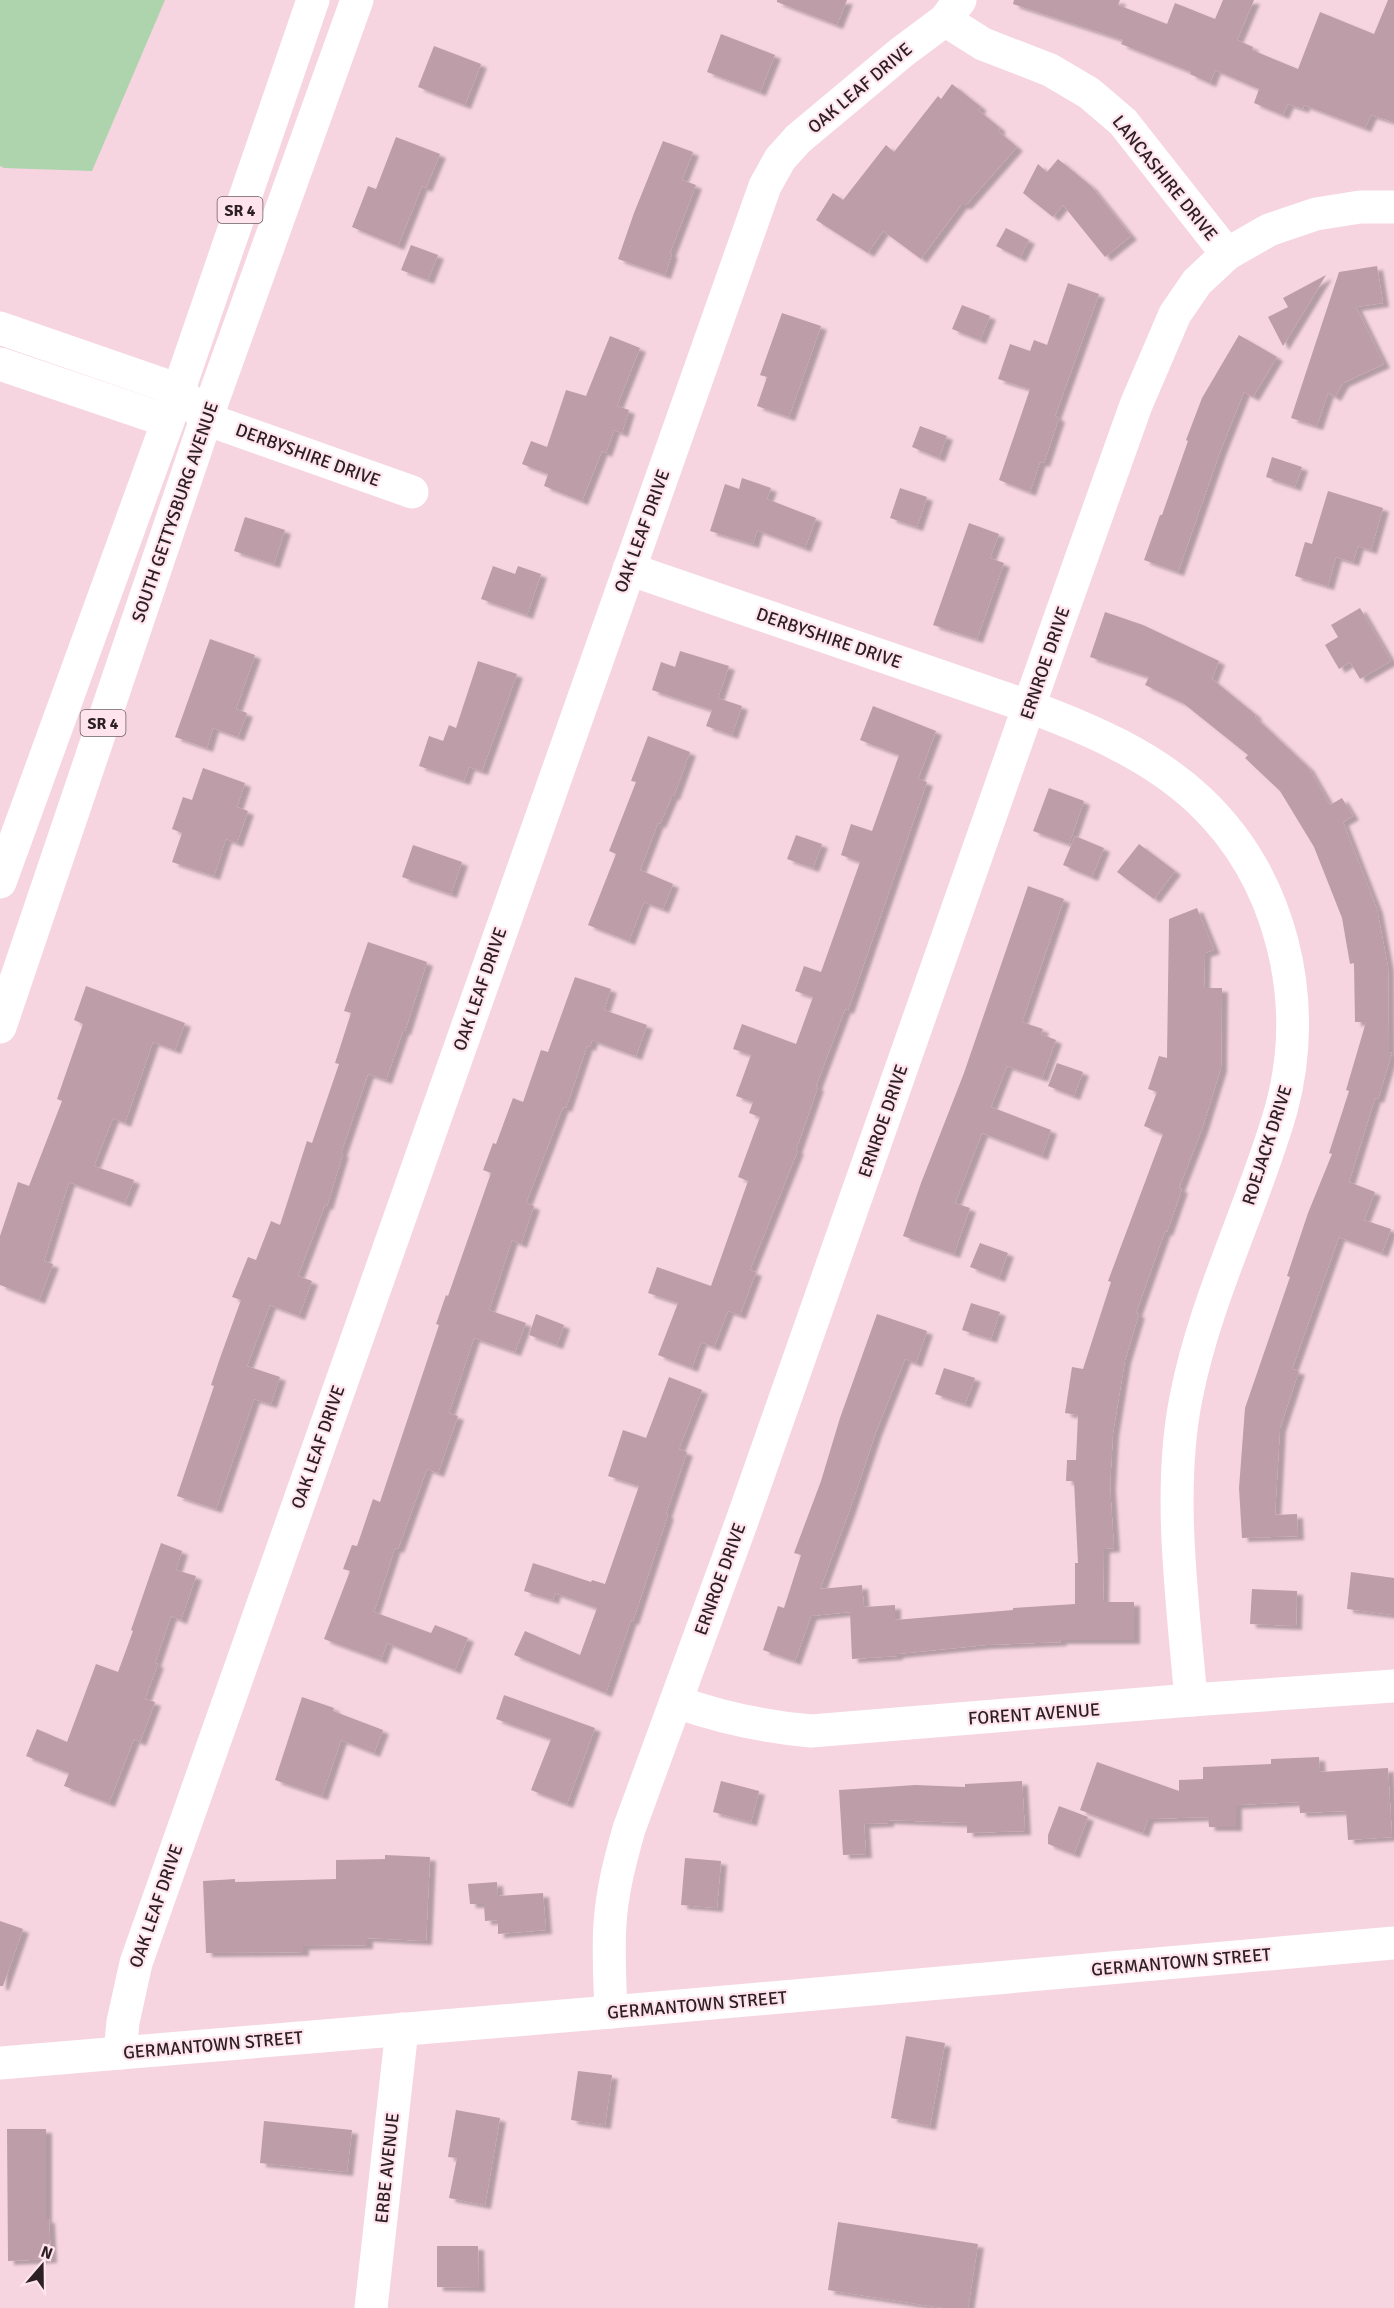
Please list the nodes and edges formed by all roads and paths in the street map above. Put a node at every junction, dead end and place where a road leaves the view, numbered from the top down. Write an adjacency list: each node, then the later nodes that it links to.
1 (313, 0): 8 (main road, SOUTH GETTYSBURG AVENUE / SR 4)
2 (357, 0): 9 (main road, SOUTH GETTYSBURG AVENUE)
3 (952, 10): 5 (main road, LANCASHIRE DRIVE); 12 (main road, OAK LEAF DRIVE)
4 (1394, 207): 5 (main road, LANCASHIRE DRIVE)
5 (1227, 254): 13 (main road, ERNROE DRIVE)
6 (0, 328): 8 (main road)
7 (0, 364): 10 (main road)
8 (179, 390): 9 (main road); 10 (main road, SOUTH GETTYSBURG AVENUE / SR 4)
9 (206, 418): 10 (main road, DERBYSHIRE DRIVE); 11 (main road, DERBYSHIRE DRIVE); 15 (main road, SOUTH GETTYSBURG AVENUE / SR 4)
10 (168, 421): 14 (main road, SOUTH GETTYSBURG AVENUE / SR 4)
11 (412, 492)
12 (629, 569): 13 (main road, DERBYSHIRE DRIVE); 22 (main road, OAK LEAF DRIVE)
13 (1030, 707): 17 (main road, ROEJACK DRIVE); 18 (main road, ERNROE DRIVE)
14 (0, 882)
15 (0, 1027)
16 (1394, 1686): 17 (main road, FORENT AVENUE)
17 (1191, 1700): 18 (main road, FORENT AVENUE)
18 (677, 1702): 20 (main road, ERNROE DRIVE)
19 (1394, 1943): 20 (main road, GERMANTOWN STREET)
20 (611, 2012): 21 (main road, GERMANTOWN STREET)
21 (402, 2029): 22 (main road, GERMANTOWN STREET); 24 (main road, ERBE AVENUE)
22 (120, 2053): 23 (main road, GERMANTOWN STREET)
23 (0, 2063)
24 (371, 2308)

